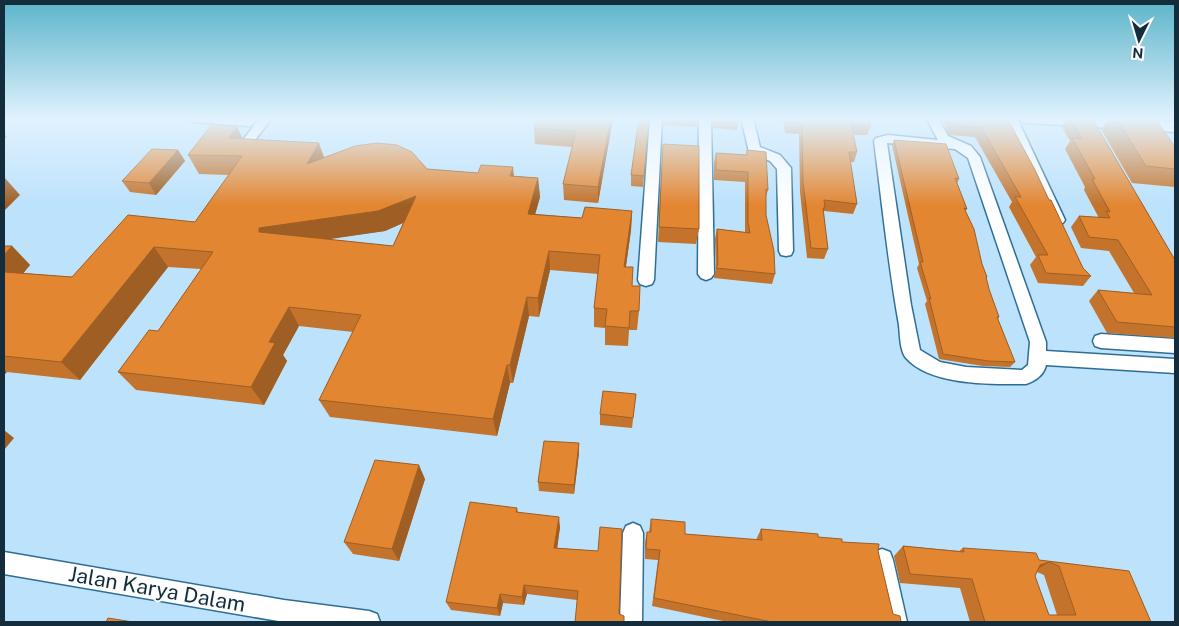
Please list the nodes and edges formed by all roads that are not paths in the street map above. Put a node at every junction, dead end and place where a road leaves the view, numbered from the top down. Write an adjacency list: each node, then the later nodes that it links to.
1 (654, 147): 10 (street)
2 (705, 147): 9 (street)
3 (754, 147): 8 (street)
4 (881, 147): 13 (street)
5 (961, 147): 13 (street)
6 (1024, 147): 7 (street)
7 (1064, 233)
8 (786, 251)
9 (706, 274)
10 (646, 280)
11 (1101, 341): 12 (street)
12 (1175, 346)
13 (1039, 358): 14 (street)
14 (1175, 366)
15 (633, 532): 19 (street)
16 (882, 560): 20 (street)
17 (4, 562): 18 (street, Jalan Karya Dalam)
18 (369, 622)
19 (631, 622)
20 (896, 622)

